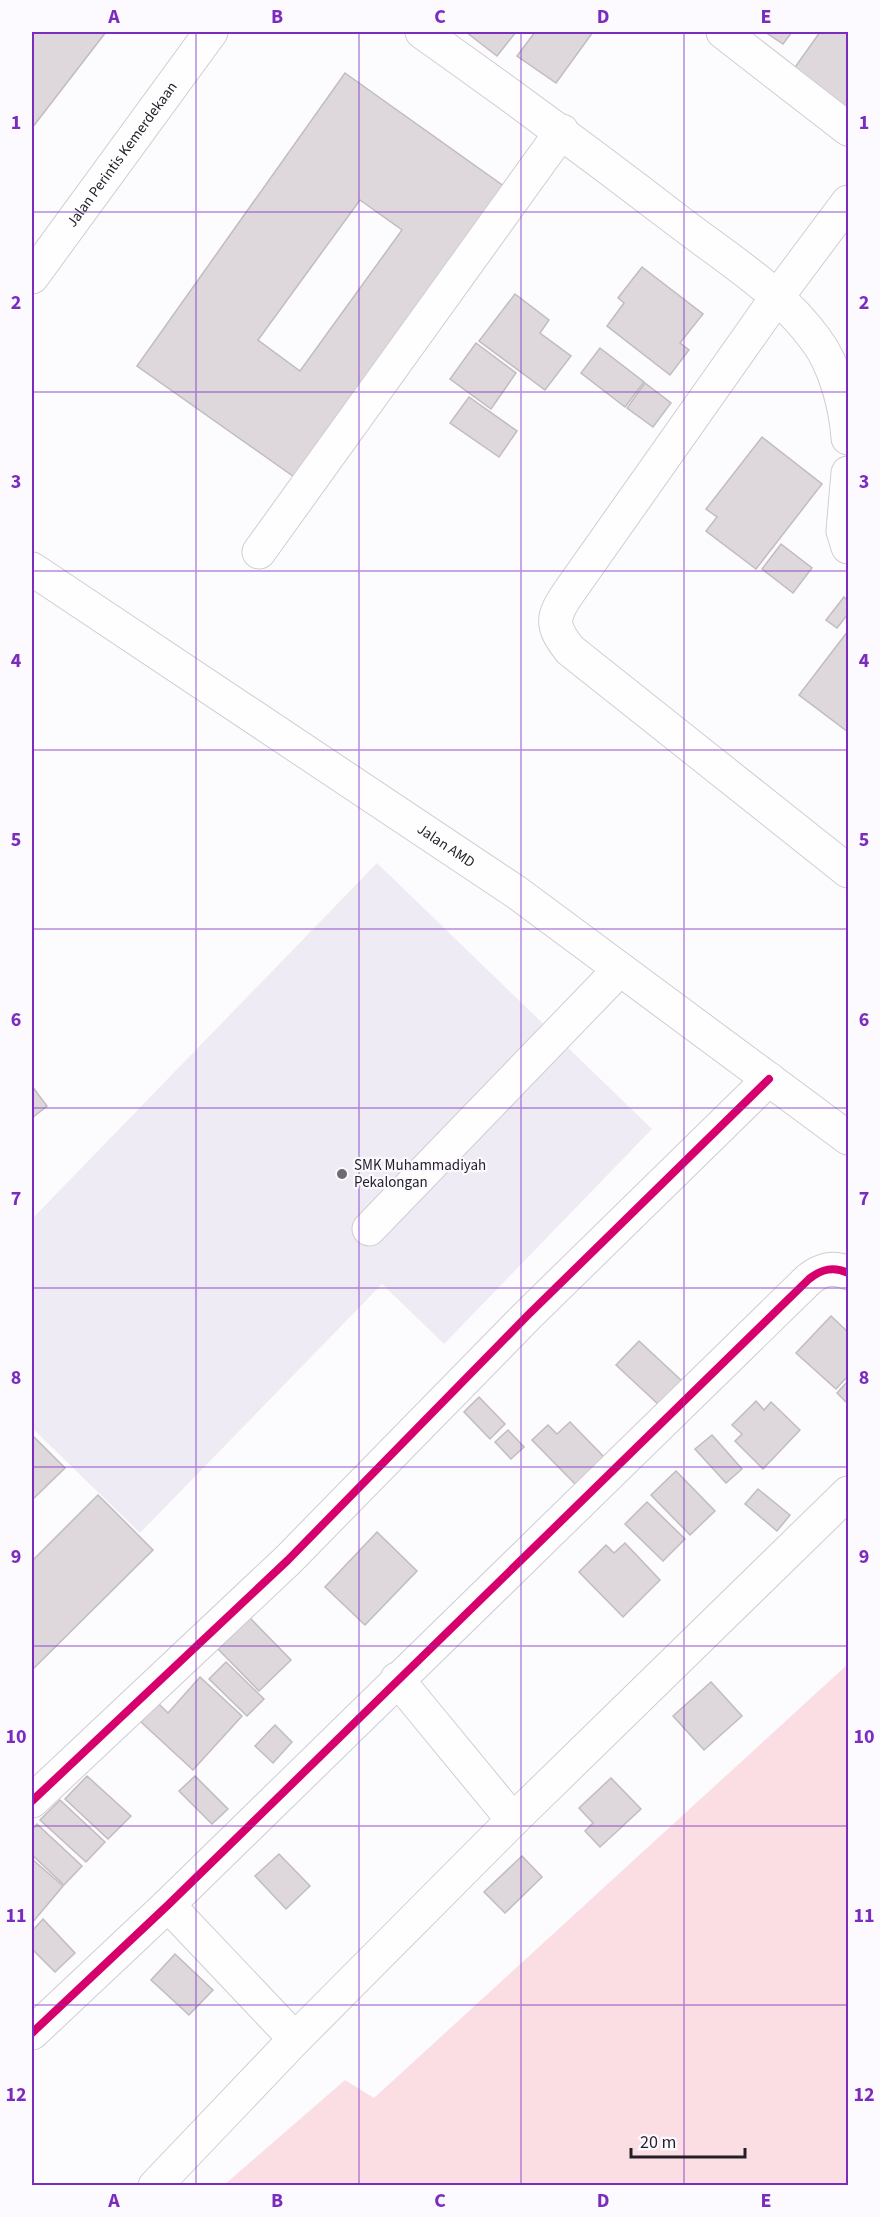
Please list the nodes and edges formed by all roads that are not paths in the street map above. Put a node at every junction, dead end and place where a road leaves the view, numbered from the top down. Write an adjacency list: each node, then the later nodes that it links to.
1 (210, 32): 7 (street, Jalan Perintis Kemerdekaan)
2 (422, 32): 5 (street)
3 (723, 32): 4 (street)
4 (849, 129)
5 (562, 131): 8 (street); 12 (street)
6 (849, 202): 8 (street)
7 (32, 277)
8 (777, 297): 9 (street); 14 (street)
9 (849, 438)
10 (849, 473): 11 (street)
11 (849, 548)
12 (259, 552)
13 (32, 569): 15 (street, Jalan AMD)
14 (849, 871)
15 (620, 969): 16 (street, Jalan AMD); 18 (street)
16 (769, 1079): 17 (street, Jalan AMD); 22 (street)
17 (849, 1138)
18 (369, 1228)
19 (849, 1273): 21 (street)
20 (849, 1493): 23 (street)
21 (397, 1679): 23 (street); 24 (street)
22 (32, 1801)
23 (513, 1820): 26 (street)
24 (168, 1905): 25 (street); 26 (street)
25 (32, 2033)
26 (295, 2039): 27 (street)
27 (155, 2186)

